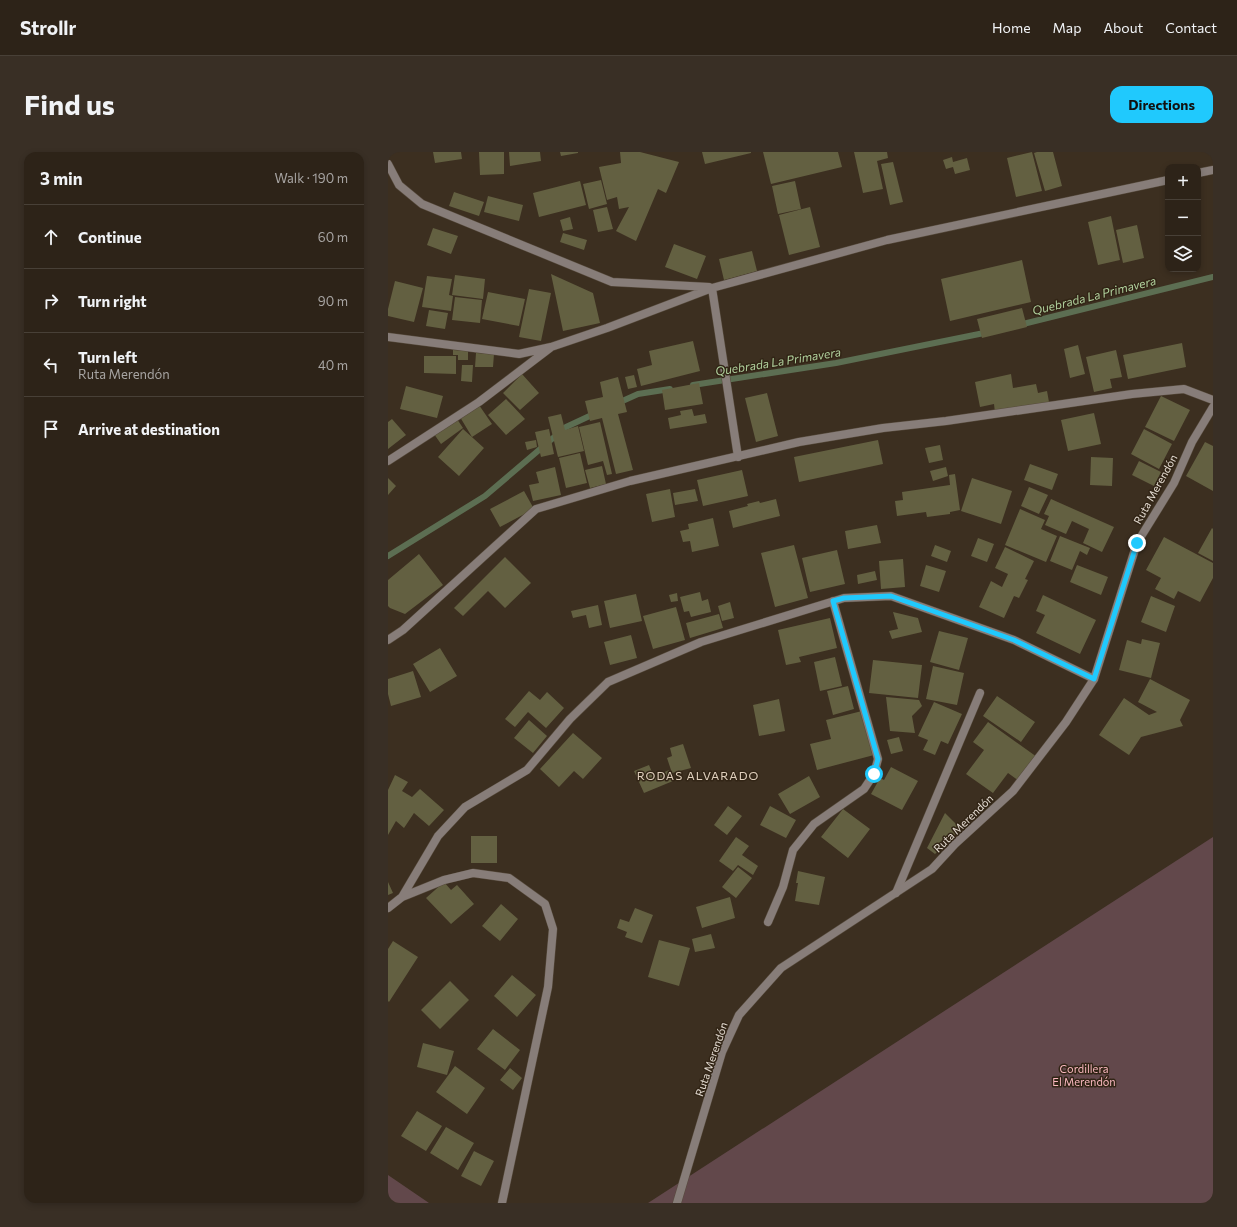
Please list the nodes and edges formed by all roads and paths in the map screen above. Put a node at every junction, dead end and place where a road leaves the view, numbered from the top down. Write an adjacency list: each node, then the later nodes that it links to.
1 (388, 164): 5 (street)
2 (1213, 170): 3 (street)
3 (1201, 172)
4 (1165, 181): 5 (street)
5 (712, 288): 7 (street); 10 (street)
6 (388, 337): 7 (street)
7 (552, 347): 11 (street)
8 (1213, 400): 10 (street)
9 (1213, 407): 14 (street, Ruta Merendón)
10 (738, 457): 13 (street)
11 (388, 461)
12 (833, 601): 14 (street); 17 (street); 19 (street)
13 (388, 640)
14 (1094, 679): 16 (street, Ruta Merendón)
15 (980, 693): 16 (street)
16 (896, 893): 21 (street, Ruta Merendón)
17 (402, 896): 18 (street); 20 (street)
18 (388, 908)
19 (768, 922)
20 (502, 1203)
21 (677, 1203)

